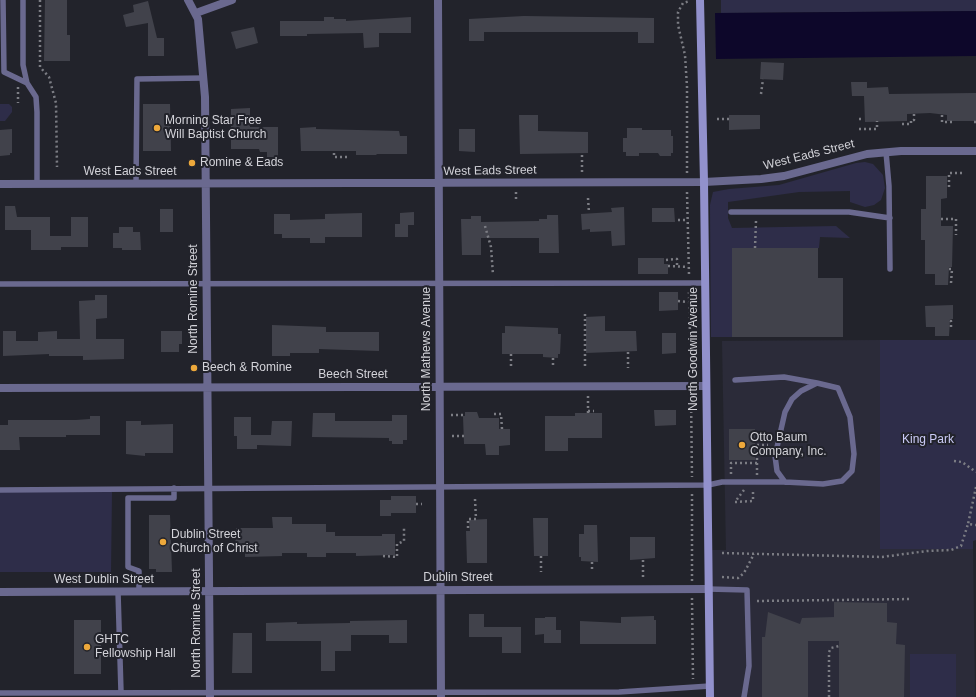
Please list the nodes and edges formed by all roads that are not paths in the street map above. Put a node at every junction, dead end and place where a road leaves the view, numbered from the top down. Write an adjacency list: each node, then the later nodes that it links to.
1 (3, 0): 9 (lane)
2 (23, 0): 9 (lane)
3 (188, 0): 7 (street, North Romine Street)
4 (232, 0): 7 (street)
5 (438, 0): 13 (street, North Mathews Avenue)
6 (700, 0): 12 (street, North Goodwin Avenue)
7 (196, 13): 8 (street, North Romine Street)
8 (204, 78): 16 (lane); 17 (street, North Romine Street)
9 (27, 83): 15 (lane)
10 (976, 151): 11 (street, West Eads Street)
11 (886, 152): 12 (street, West Eads Street); 19 (lane)
12 (704, 182): 13 (street, West Eads Street); 22 (street, North Goodwin Avenue)
13 (438, 183): 17 (street, West Eads Street); 21 (street, North Mathews Avenue)
14 (0, 184): 15 (street, West Eads Street)
15 (37, 184): 16 (street, West Eads Street)
16 (136, 184): 17 (street, West Eads Street)
17 (206, 184): 24 (street, North Romine Street)
18 (731, 212): 19 (lane)
19 (890, 218): 20 (lane)
20 (890, 270)
21 (438, 282): 22 (lane); 24 (lane); 28 (street, North Mathews Avenue)
22 (705, 283): 29 (street, North Goodwin Avenue)
23 (0, 284): 24 (lane)
24 (206, 284): 27 (street, North Romine Street)
25 (736, 380): 26 (lane)
26 (817, 383): 31 (lane); 31 (lane)
27 (207, 386): 28 (street, Beech Street); 30 (street, Beech Street); 35 (street, North Romine Street)
28 (439, 386): 29 (street, Beech Street); 33 (street, North Mathews Avenue)
29 (706, 386): 32 (street, North Goodwin Avenue)
30 (0, 388)
31 (785, 482): 32 (lane)
32 (708, 485): 33 (lane); 37 (street, North Goodwin Avenue)
33 (439, 487): 35 (lane); 38 (street, North Mathews Avenue)
34 (174, 488): 35 (lane); 36 (lane); 42 (lane)
35 (208, 488): 39 (street, North Romine Street)
36 (0, 490)
37 (708, 589): 38 (street, Dublin Street); 43 (street, North Goodwin Avenue); 49 (lane)
38 (441, 590): 39 (street, Dublin Street); 47 (street, North Mathews Avenue)
39 (209, 591): 42 (street, West Dublin Street); 46 (street, North Romine Street)
40 (0, 592): 41 (street, West Dublin Street)
41 (118, 592): 42 (street, West Dublin Street); 44 (lane)
42 (139, 592)
43 (710, 686): 47 (lane); 48 (street, North Goodwin Avenue)
44 (121, 692): 45 (lane); 46 (lane)
45 (0, 693)
46 (210, 695): 47 (lane)
47 (441, 695)
48 (710, 697)
49 (744, 697)

